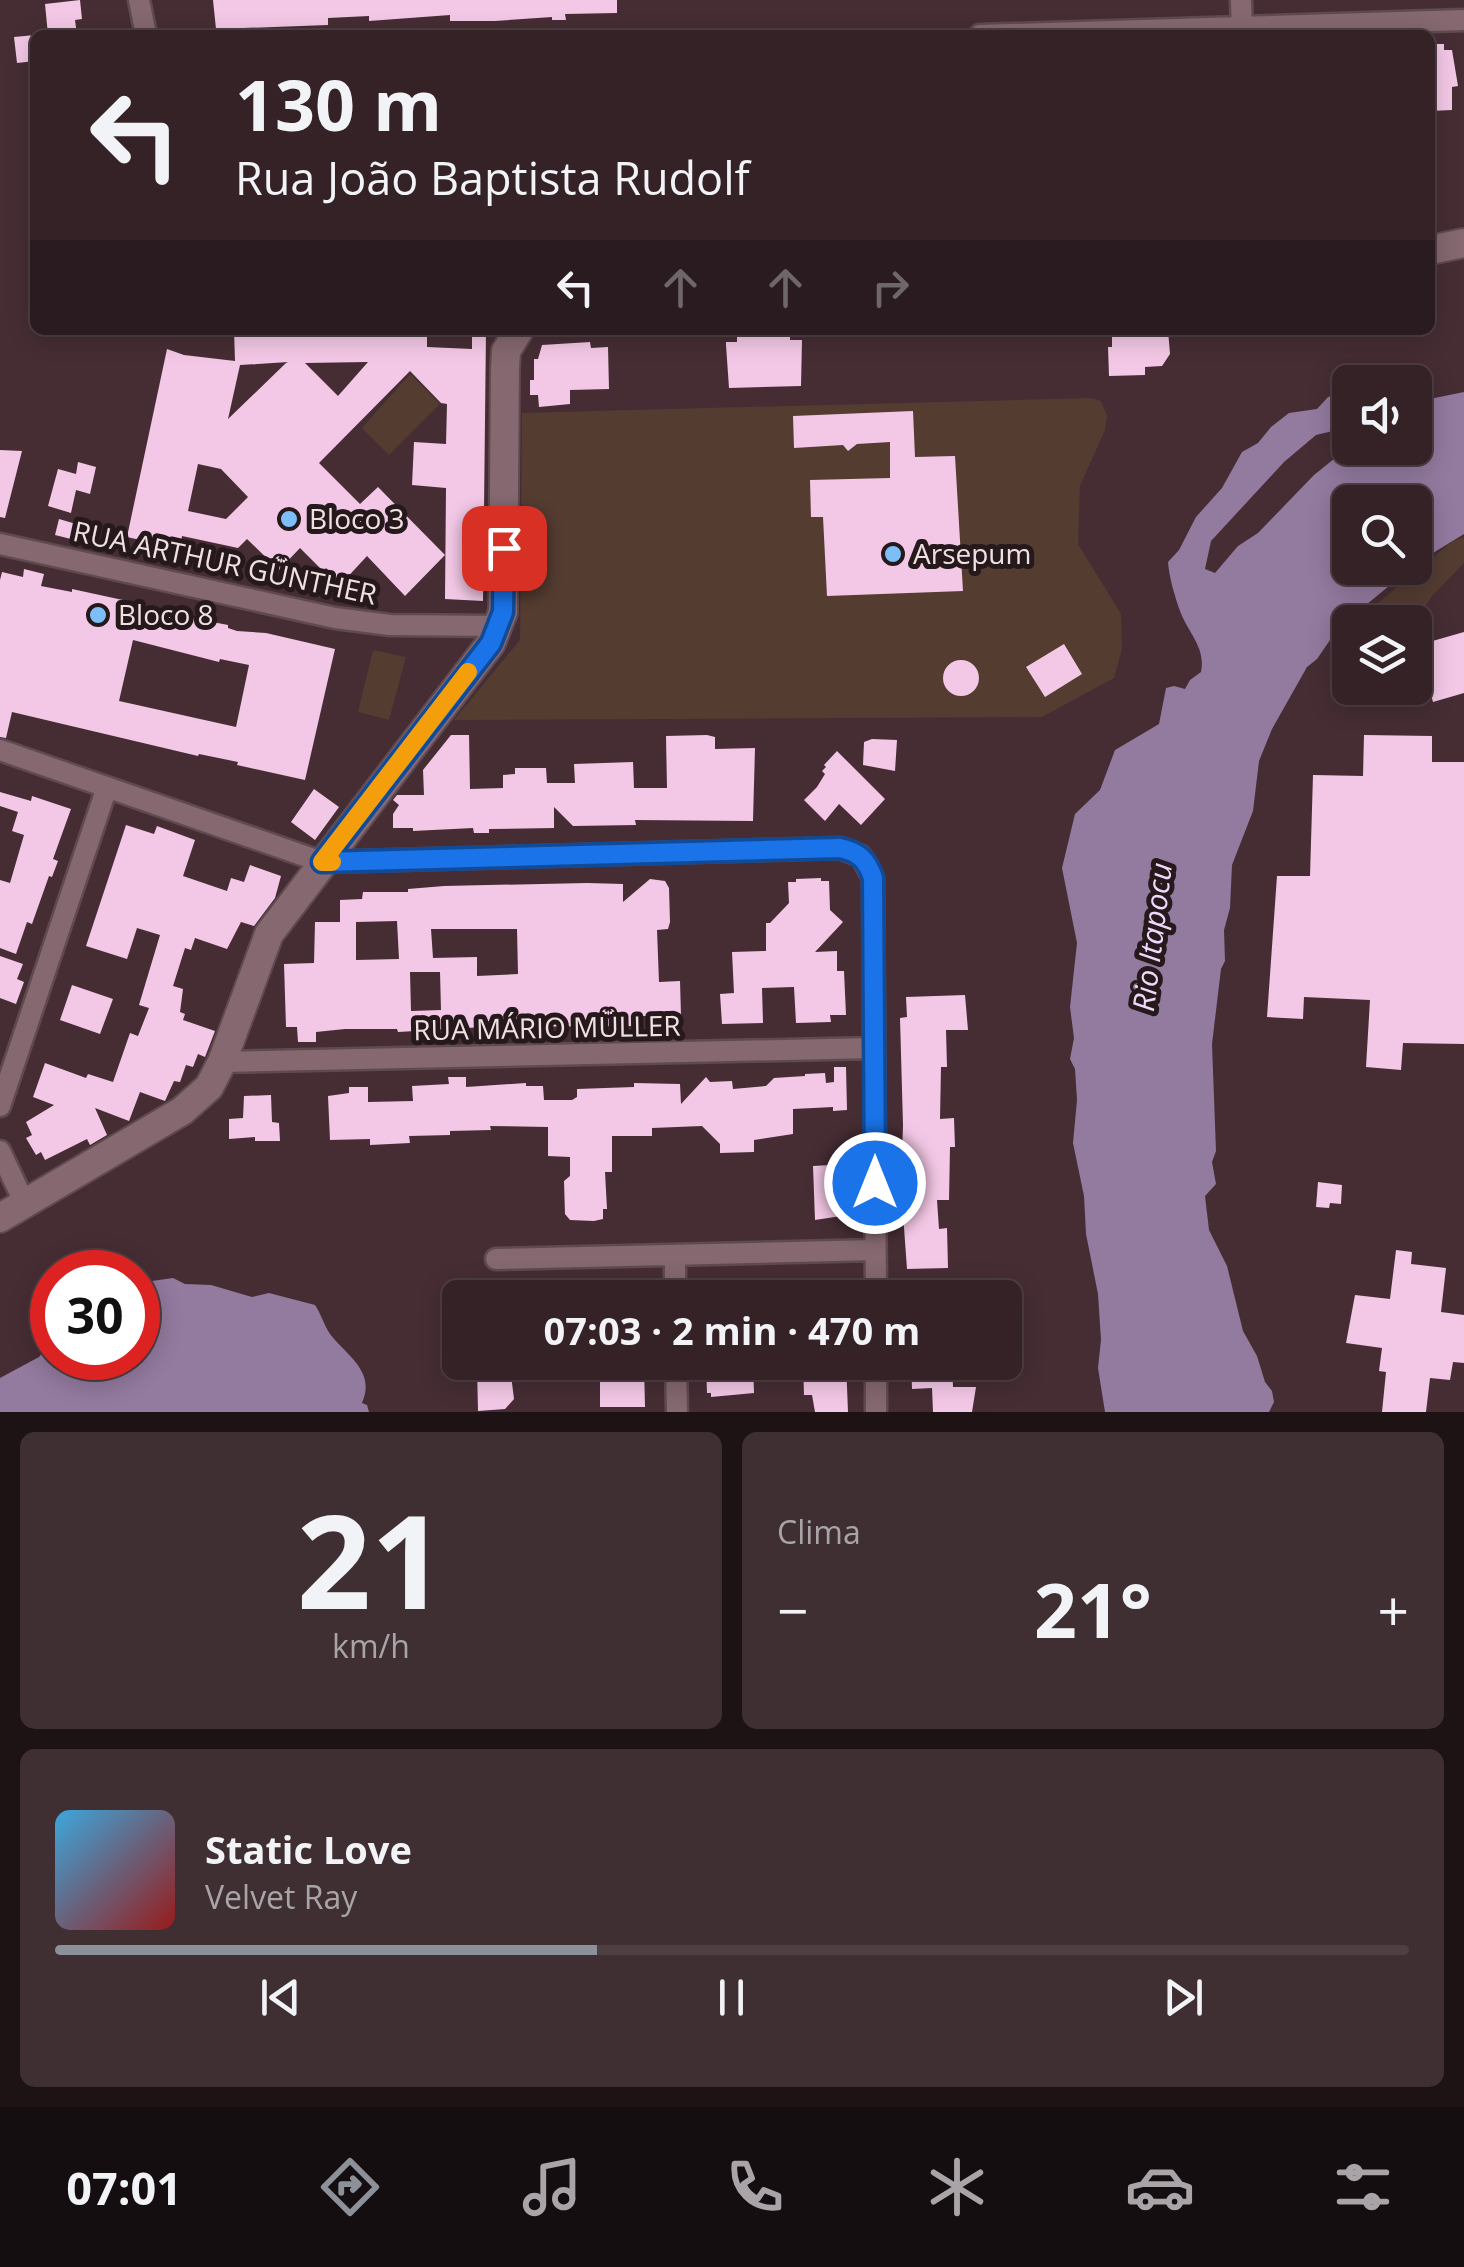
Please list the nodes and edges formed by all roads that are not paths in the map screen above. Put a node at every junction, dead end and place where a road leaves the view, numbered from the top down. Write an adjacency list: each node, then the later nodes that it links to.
1 (139, 0): 4 (street)
2 (1241, 0): 5 (street)
3 (1464, 20): 6 (street)
4 (145, 30)
5 (1242, 30)
6 (1262, 30)
7 (1464, 243): 8 (main road)
8 (1435, 249)
9 (516, 335): 11 (main road)
10 (0, 544): 11 (street, RUA ARTHUR GÜNTHER)
11 (499, 626): 14 (main road)
12 (0, 750): 13 (street)
13 (107, 788): 14 (street); 17 (street)
14 (322, 862): 15 (street); 16 (main road)
15 (874, 1048): 16 (street, RUA MÁRIO MÜLLER); 21 (street)
16 (222, 1062): 19 (main road)
17 (0, 1106)
18 (0, 1152): 19 (street)
19 (25, 1204): 20 (main road)
20 (0, 1218)
21 (875, 1250): 22 (street); 25 (street)
22 (675, 1255): 23 (street); 24 (street)
23 (496, 1259)
24 (675, 1280)
25 (876, 1280)
26 (676, 1380): 28 (street)
27 (876, 1380): 29 (street)
28 (676, 1412)
29 (876, 1412)

